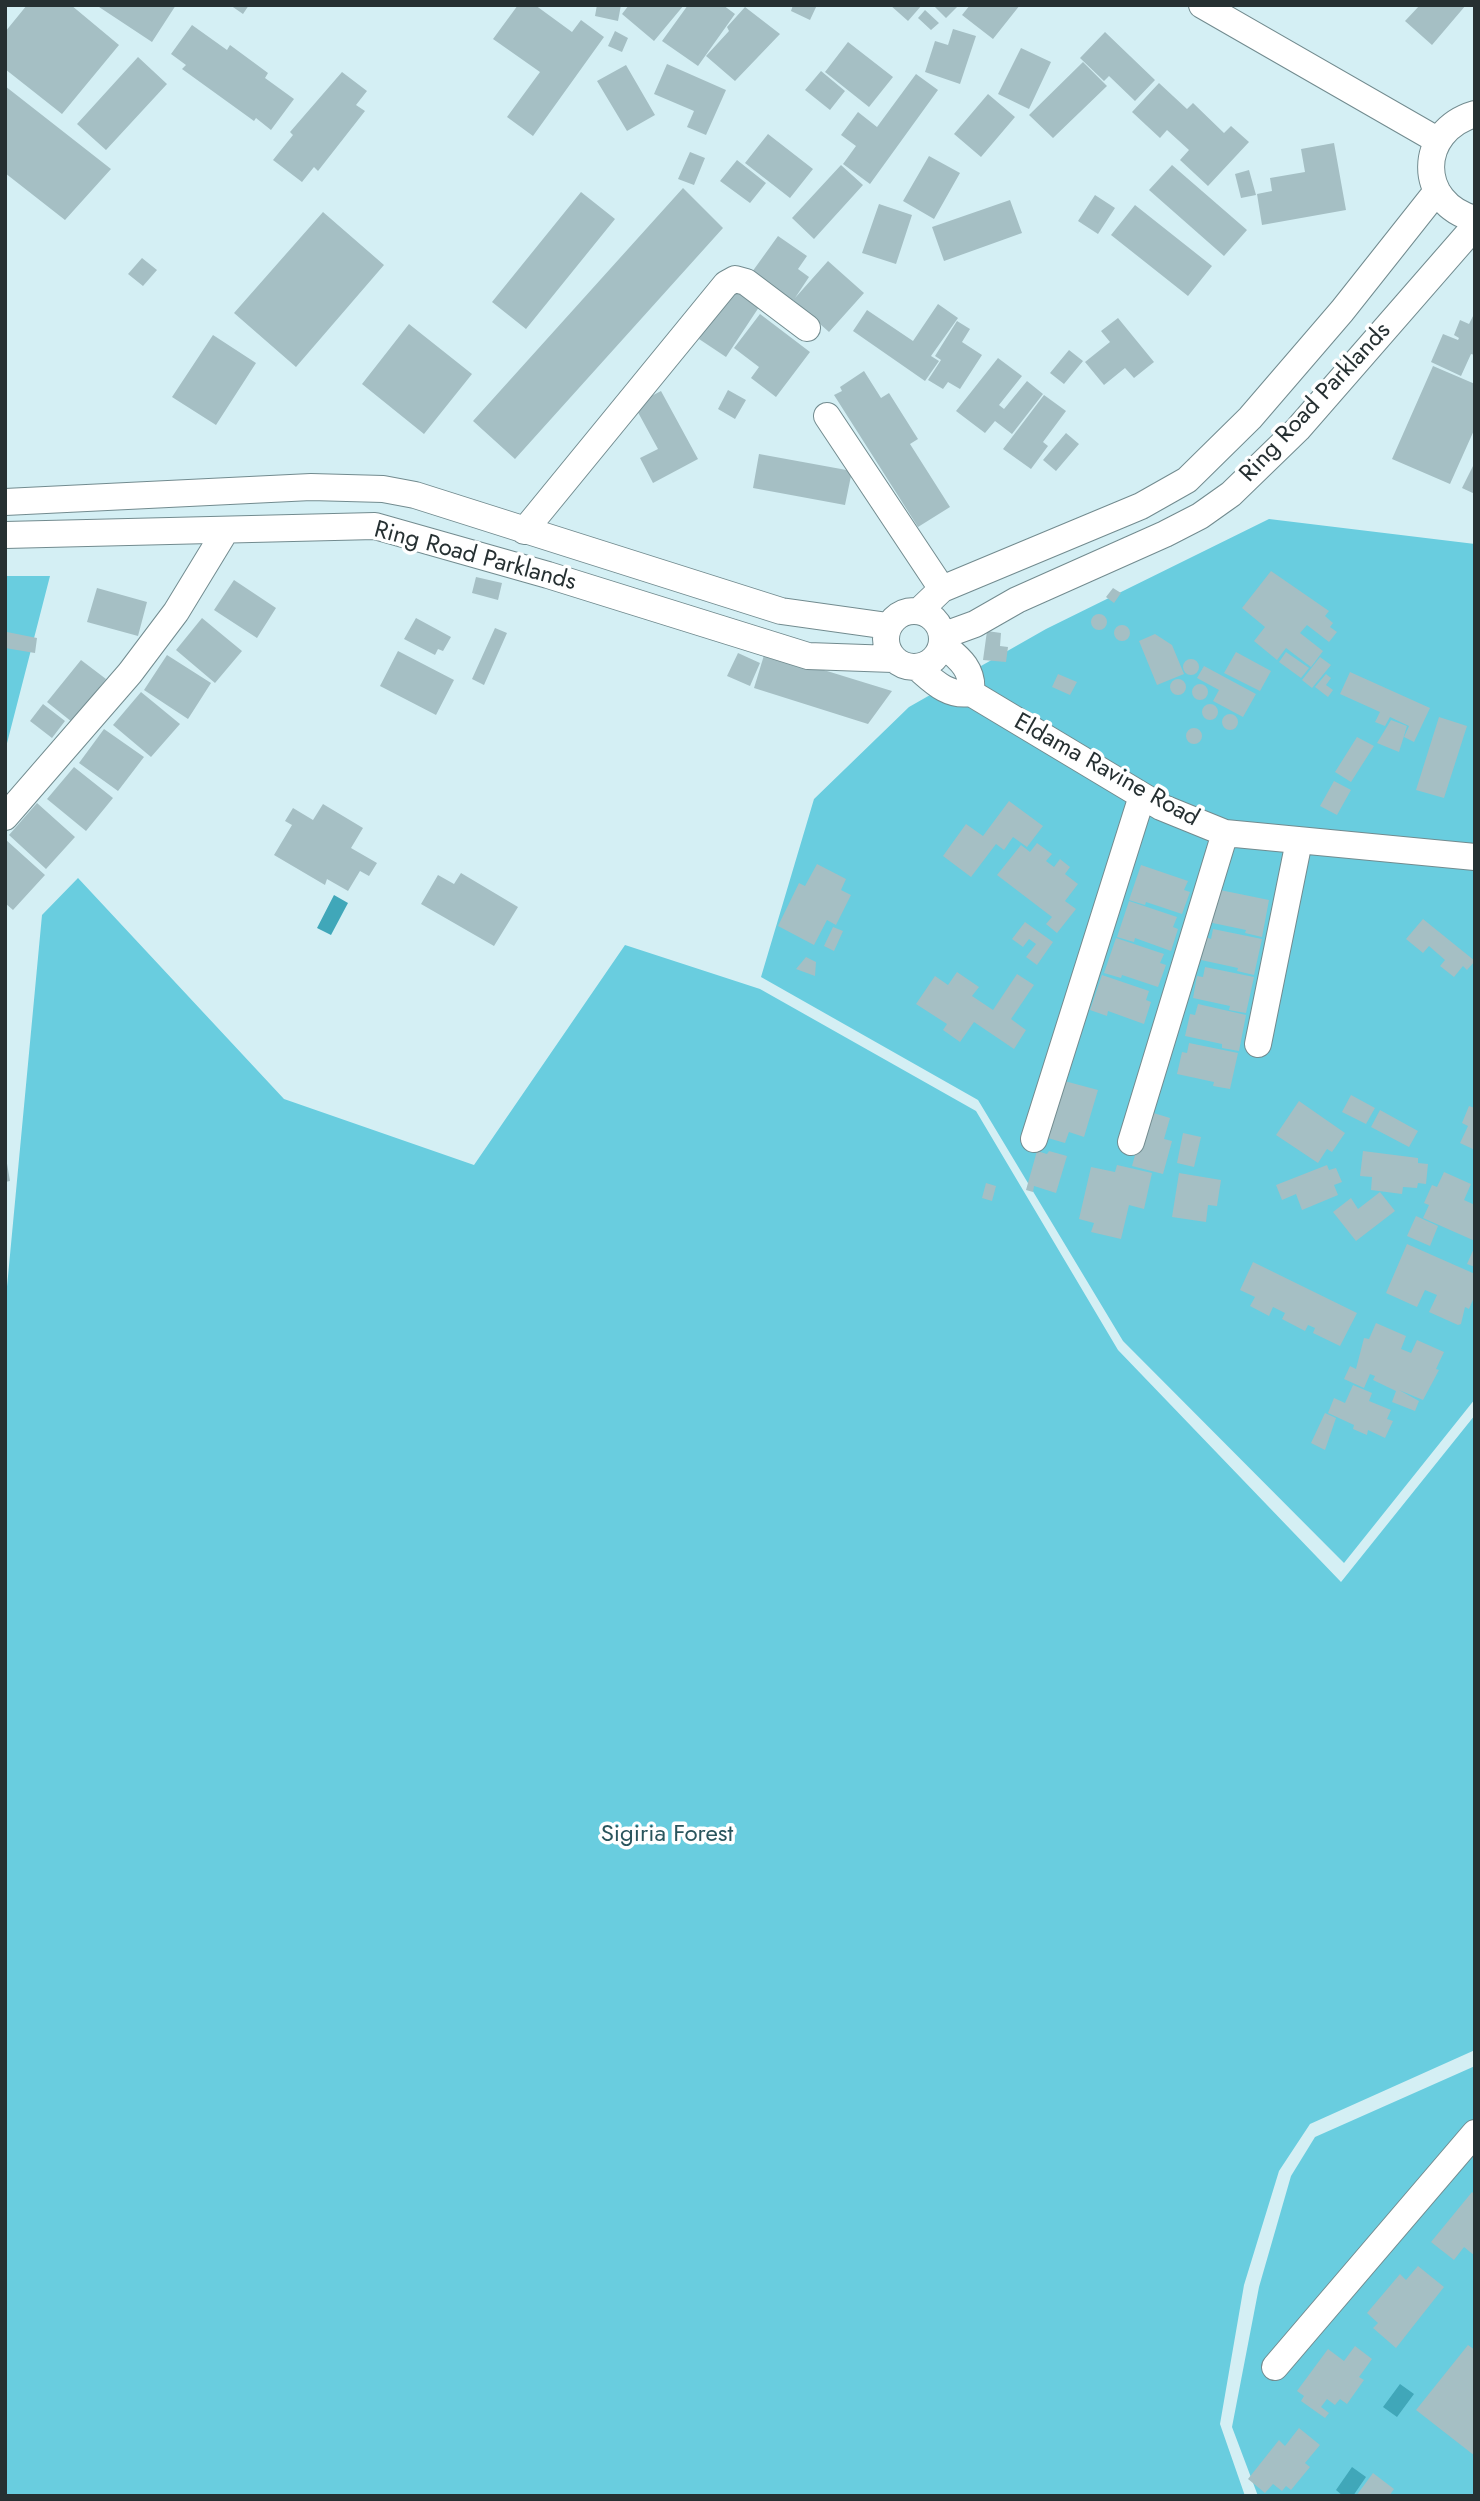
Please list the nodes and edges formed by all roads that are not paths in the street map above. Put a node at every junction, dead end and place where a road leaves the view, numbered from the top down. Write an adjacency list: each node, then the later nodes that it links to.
1 (1202, 5): 3 (street)
2 (1475, 114): 3 (street)
3 (1437, 140): 4 (street)
4 (1437, 191): 5 (street); 15 (street, Ring Road Parklands)
5 (1475, 219)
6 (1475, 226): 18 (street, Ring Road Parklands)
7 (807, 328): 11 (street)
8 (827, 416): 15 (street)
9 (5, 502): 11 (street, Ring Road Parklands)
10 (226, 530): 12 (street, Ring Road Parklands); 14 (street, Ring Road Parklands); 22 (street)
11 (524, 531): 13 (street, Ring Road Parklands)
12 (5, 535)
13 (558, 541): 14 (street); 17 (street, Ring Road Parklands)
14 (548, 575): 19 (street, Ring Road Parklands)
15 (942, 589): 16 (street, Ring Road Parklands)
16 (919, 611): 17 (street); 18 (street)
17 (888, 626): 19 (street)
18 (942, 640): 19 (street); 20 (street)
19 (905, 664): 20 (street, Eldama Ravine Road)
20 (971, 693): 21 (street, Eldama Ravine Road)
21 (1142, 796): 23 (street, Eldama Ravine Road); 27 (street)
22 (5, 817)
23 (1224, 833): 24 (street, Eldama Ravine Road); 28 (street)
24 (1299, 841): 25 (street, Eldama Ravine Road); 26 (street)
25 (1475, 857)
26 (1258, 1044)
27 (1034, 1139)
28 (1131, 1142)
29 (1475, 2133): 30 (street)
30 (1275, 2367)

